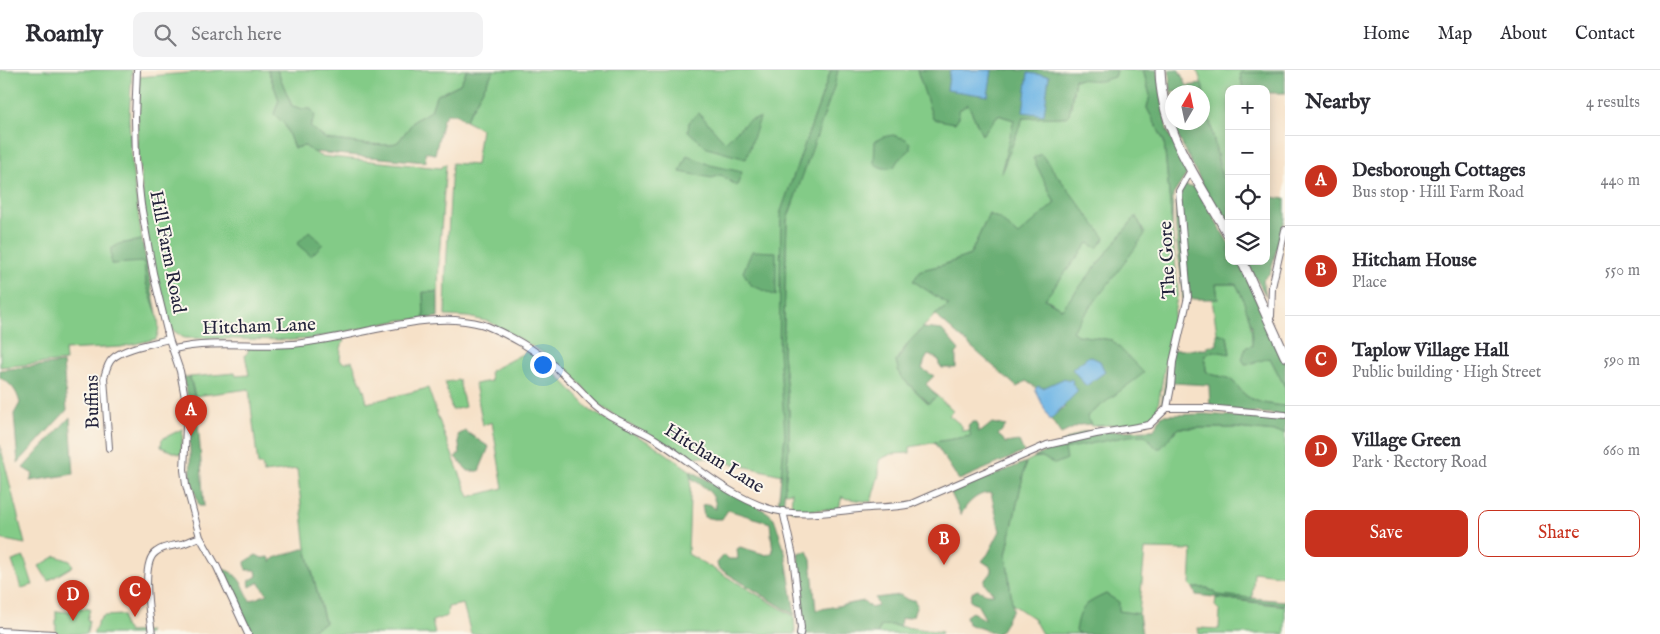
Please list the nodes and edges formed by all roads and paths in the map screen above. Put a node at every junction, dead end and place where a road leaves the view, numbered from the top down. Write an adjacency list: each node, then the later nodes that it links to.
1 (137, 70): 8 (street, Hill Farm Road)
2 (1160, 70): 3 (street)
3 (1190, 172): 4 (street); 11 (street, The Gore)
4 (1225, 229)
5 (1285, 230): 7 (street)
6 (1244, 265): 7 (street)
7 (1268, 318): 10 (street)
8 (169, 339): 9 (street, Hill Farm Road); 13 (street, Buffins)
9 (174, 349): 14 (street, Hitcham Lane); 15 (street, Hill Farm Road)
10 (1285, 356)
11 (1166, 408): 12 (street); 14 (street, Hitcham Lane)
12 (1285, 415)
13 (109, 448)
14 (783, 512): 20 (street)
15 (200, 537): 18 (street); 19 (street, Hill Farm Road)
16 (0, 631): 17 (street)
17 (54, 634)
18 (152, 634)
19 (248, 634)
20 (800, 634)

